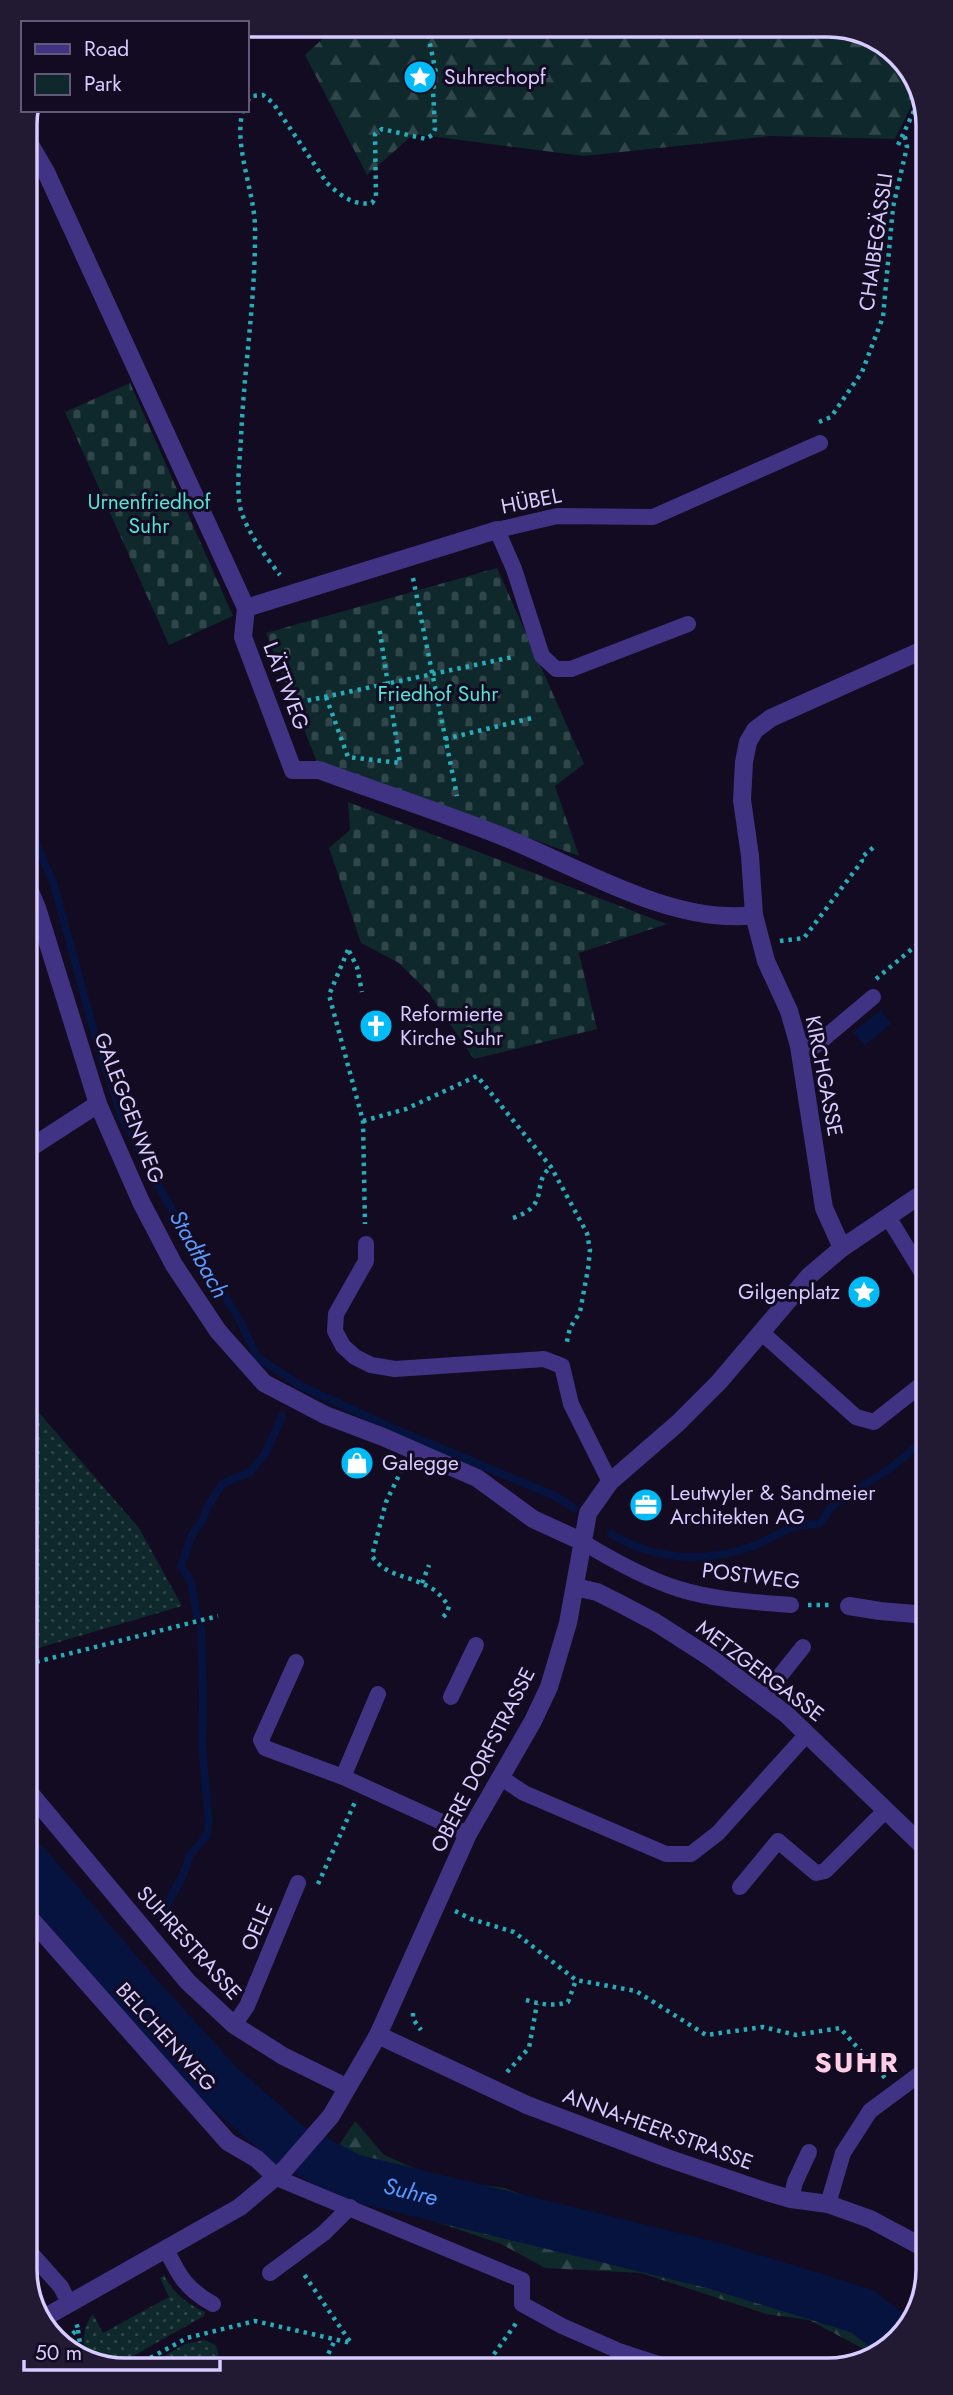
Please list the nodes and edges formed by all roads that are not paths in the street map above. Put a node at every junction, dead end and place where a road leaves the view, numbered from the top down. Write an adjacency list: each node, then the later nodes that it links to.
1 (37, 157): 4 (street, LÄTTWEG)
2 (820, 443): 3 (lane, HÜBEL)
3 (497, 530): 4 (street, HÜBEL); 5 (lane)
4 (246, 608): 8 (street, LÄTTWEG)
5 (688, 624)
6 (916, 653): 8 (street, KIRCHGASSE)
7 (37, 908): 11 (street, GALEGGENWEG)
8 (754, 915): 10 (street, KIRCHGASSE)
9 (873, 997): 10 (lane)
10 (799, 1046): 16 (street, KIRCHGASSE)
11 (98, 1104): 12 (street); 21 (street, GALEGGENWEG)
12 (37, 1144)
13 (916, 1198): 14 (street, OBERE DORFSTRASSE)
14 (888, 1217): 16 (street, OBERE DORFSTRASSE); 17 (lane)
15 (366, 1244): 20 (lane)
16 (842, 1248): 18 (street, OBERE DORFSTRASSE)
17 (916, 1263)
18 (761, 1332): 19 (lane); 20 (street, OBERE DORFSTRASSE)
19 (916, 1389)
20 (610, 1482): 21 (street, OBERE DORFSTRASSE)
21 (581, 1541): 22 (street, OBERE DORFSTRASSE); 23 (lane, POSTWEG)
22 (575, 1587): 31 (street, METZGERGASSE); 34 (street, OBERE DORFSTRASSE)
23 (791, 1605)
24 (849, 1605): 25 (street)
25 (916, 1614)
26 (476, 1645): 30 (lane)
27 (803, 1647): 31 (lane)
28 (296, 1662): 33 (lane)
29 (378, 1694): 33 (lane)
30 (451, 1697)
31 (763, 1697): 32 (street, METZGERGASSE)
32 (807, 1734): 34 (lane); 36 (street, METZGERGASSE)
33 (343, 1777): 37 (lane)
34 (500, 1777): 37 (street, OBERE DORFSTRASSE)
35 (37, 1802): 42 (street, SUHRESTRASSE)
36 (886, 1810): 38 (street, METZGERGASSE); 40 (lane)
37 (468, 1834): 43 (street, OBERE DORFSTRASSE)
38 (916, 1839)
39 (299, 1883): 42 (lane, OELE)
40 (740, 1887)
41 (37, 1926): 47 (street, BELCHENWEG)
42 (234, 2025): 45 (street, SUHRESTRASSE)
43 (378, 2035): 45 (street, OBERE DORFSTRASSE); 48 (street, ANNA-HEER-STRASSE)
44 (916, 2077): 49 (lane)
45 (346, 2087): 47 (street, OBERE DORFSTRASSE)
46 (809, 2151): 48 (lane)
47 (281, 2174): 50 (lane); 52 (street, OBERE DORFSTRASSE)
48 (791, 2199): 49 (street, ANNA-HEER-STRASSE)
49 (828, 2204): 51 (street, ANNA-HEER-STRASSE)
50 (350, 2207): 54 (lane); 58 (lane)
51 (916, 2244)
52 (166, 2249): 55 (street, OBERE DORFSTRASSE); 56 (lane)
53 (37, 2260): 55 (lane)
54 (270, 2273)
55 (69, 2303): 57 (street, OBERE DORFSTRASSE)
56 (213, 2304)
57 (49, 2315)
58 (640, 2358)

